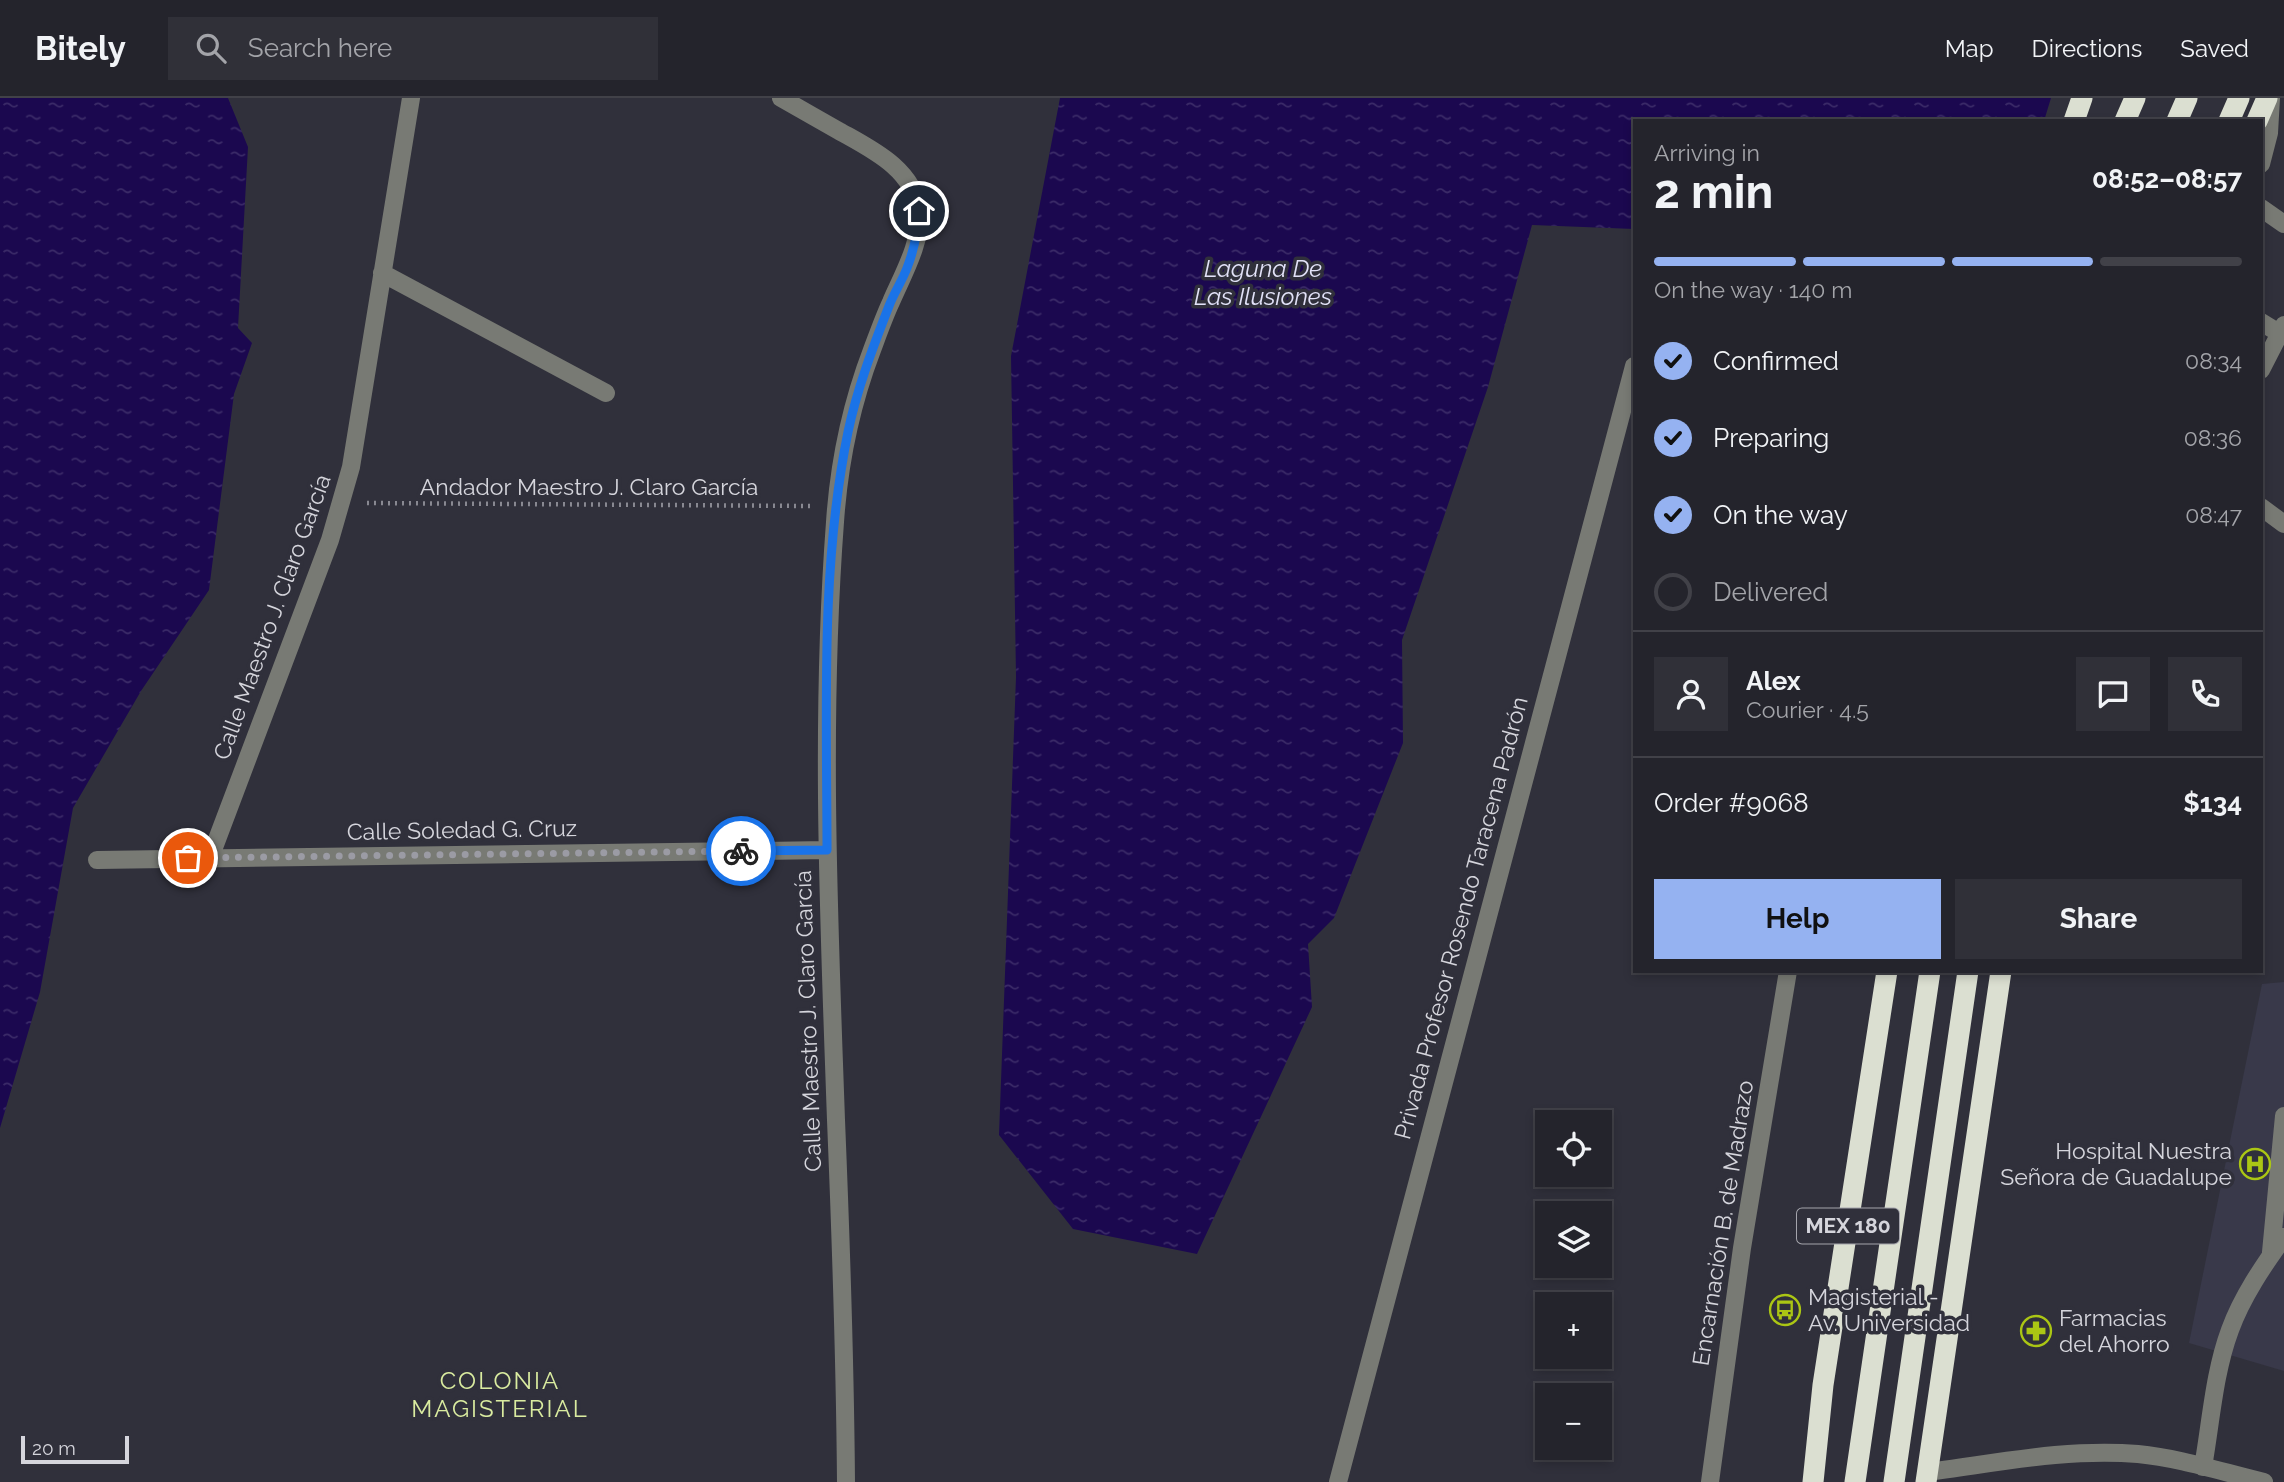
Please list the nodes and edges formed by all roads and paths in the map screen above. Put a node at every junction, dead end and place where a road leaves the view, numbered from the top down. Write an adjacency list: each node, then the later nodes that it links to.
1 (411, 98): 16 (street, Calle Maestro J. Claro García)
2 (781, 98): 24 (street, Calle Maestro J. Claro García)
3 (2082, 98): 8 (highway)
4 (2135, 98): 9 (highway)
5 (2187, 98): 10 (highway)
6 (2239, 98): 11 (highway)
7 (2269, 98): 12 (highway); 13 (street)
8 (2075, 119)
9 (2126, 119)
10 (2178, 119)
11 (2230, 119)
12 (2258, 119)
13 (2263, 156)
14 (2263, 209): 15 (street)
15 (2284, 224)
16 (382, 273): 21 (street); 23 (street, Calle Maestro J. Claro García)
17 (2263, 323): 18 (street)
18 (2283, 331): 19 (street)
19 (2263, 366)
20 (1633, 374): 22 (street, Privada Profesor Rosendo Taracena Padrón)
21 (606, 393)
22 (1628, 413): 41 (street, Privada Profesor Rosendo Taracena Padrón)
23 (342, 503): 24 (path, Andador Maestro J. Claro García); 28 (street, Calle Maestro J. Claro García)
24 (836, 506): 27 (street, Calle Maestro J. Claro García)
25 (2263, 508): 26 (street)
26 (2284, 524)
27 (827, 850): 28 (street, Calle Soledad G. Cruz); 40 (street, Calle Maestro J. Claro García)
28 (210, 858): 29 (street, Calle Soledad G. Cruz)
29 (97, 860)
30 (1788, 973): 42 (street, Encarnación B. de Madrazo)
31 (1886, 973): 43 (highway, MEX 180)
32 (1930, 973): 44 (highway)
33 (1968, 973): 45 (highway)
34 (2001, 973): 39 (highway)
35 (2284, 1116): 37 (street)
36 (2284, 1237): 37 (street)
37 (2269, 1259): 38 (street)
38 (2203, 1467): 39 (street); 46 (street)
39 (1927, 1477)
40 (846, 1482)
41 (1338, 1482)
42 (1710, 1482)
43 (1813, 1482)
44 (1855, 1482)
45 (1894, 1482)
46 (2264, 1482)

